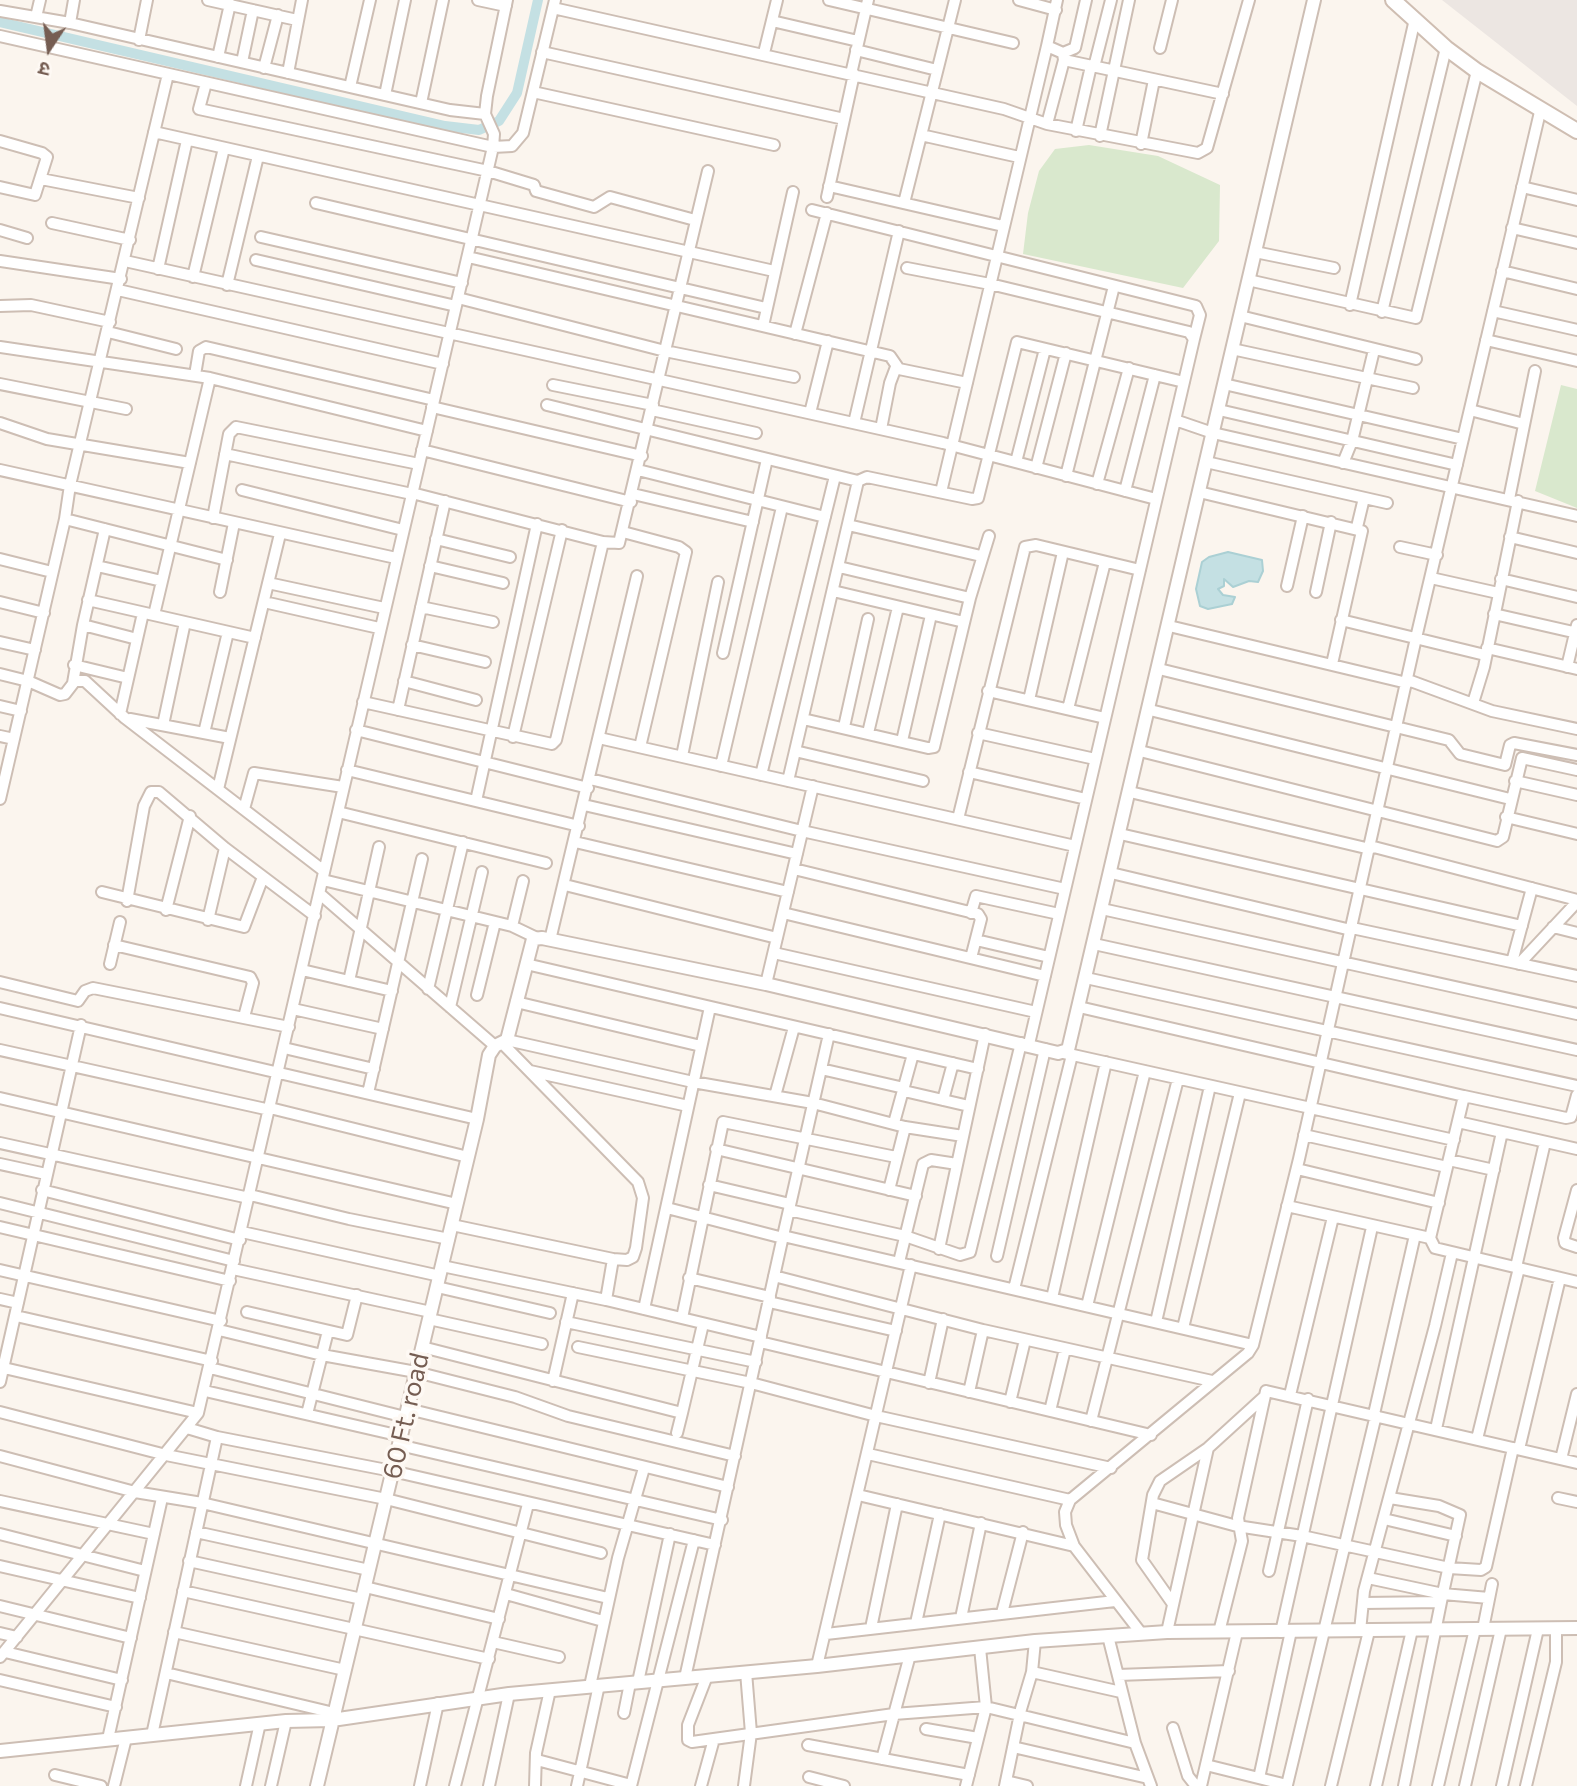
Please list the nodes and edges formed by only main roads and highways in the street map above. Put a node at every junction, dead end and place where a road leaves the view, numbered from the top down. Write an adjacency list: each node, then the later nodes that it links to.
1 (1393, 0): 2 (main road)
2 (1577, 131)

